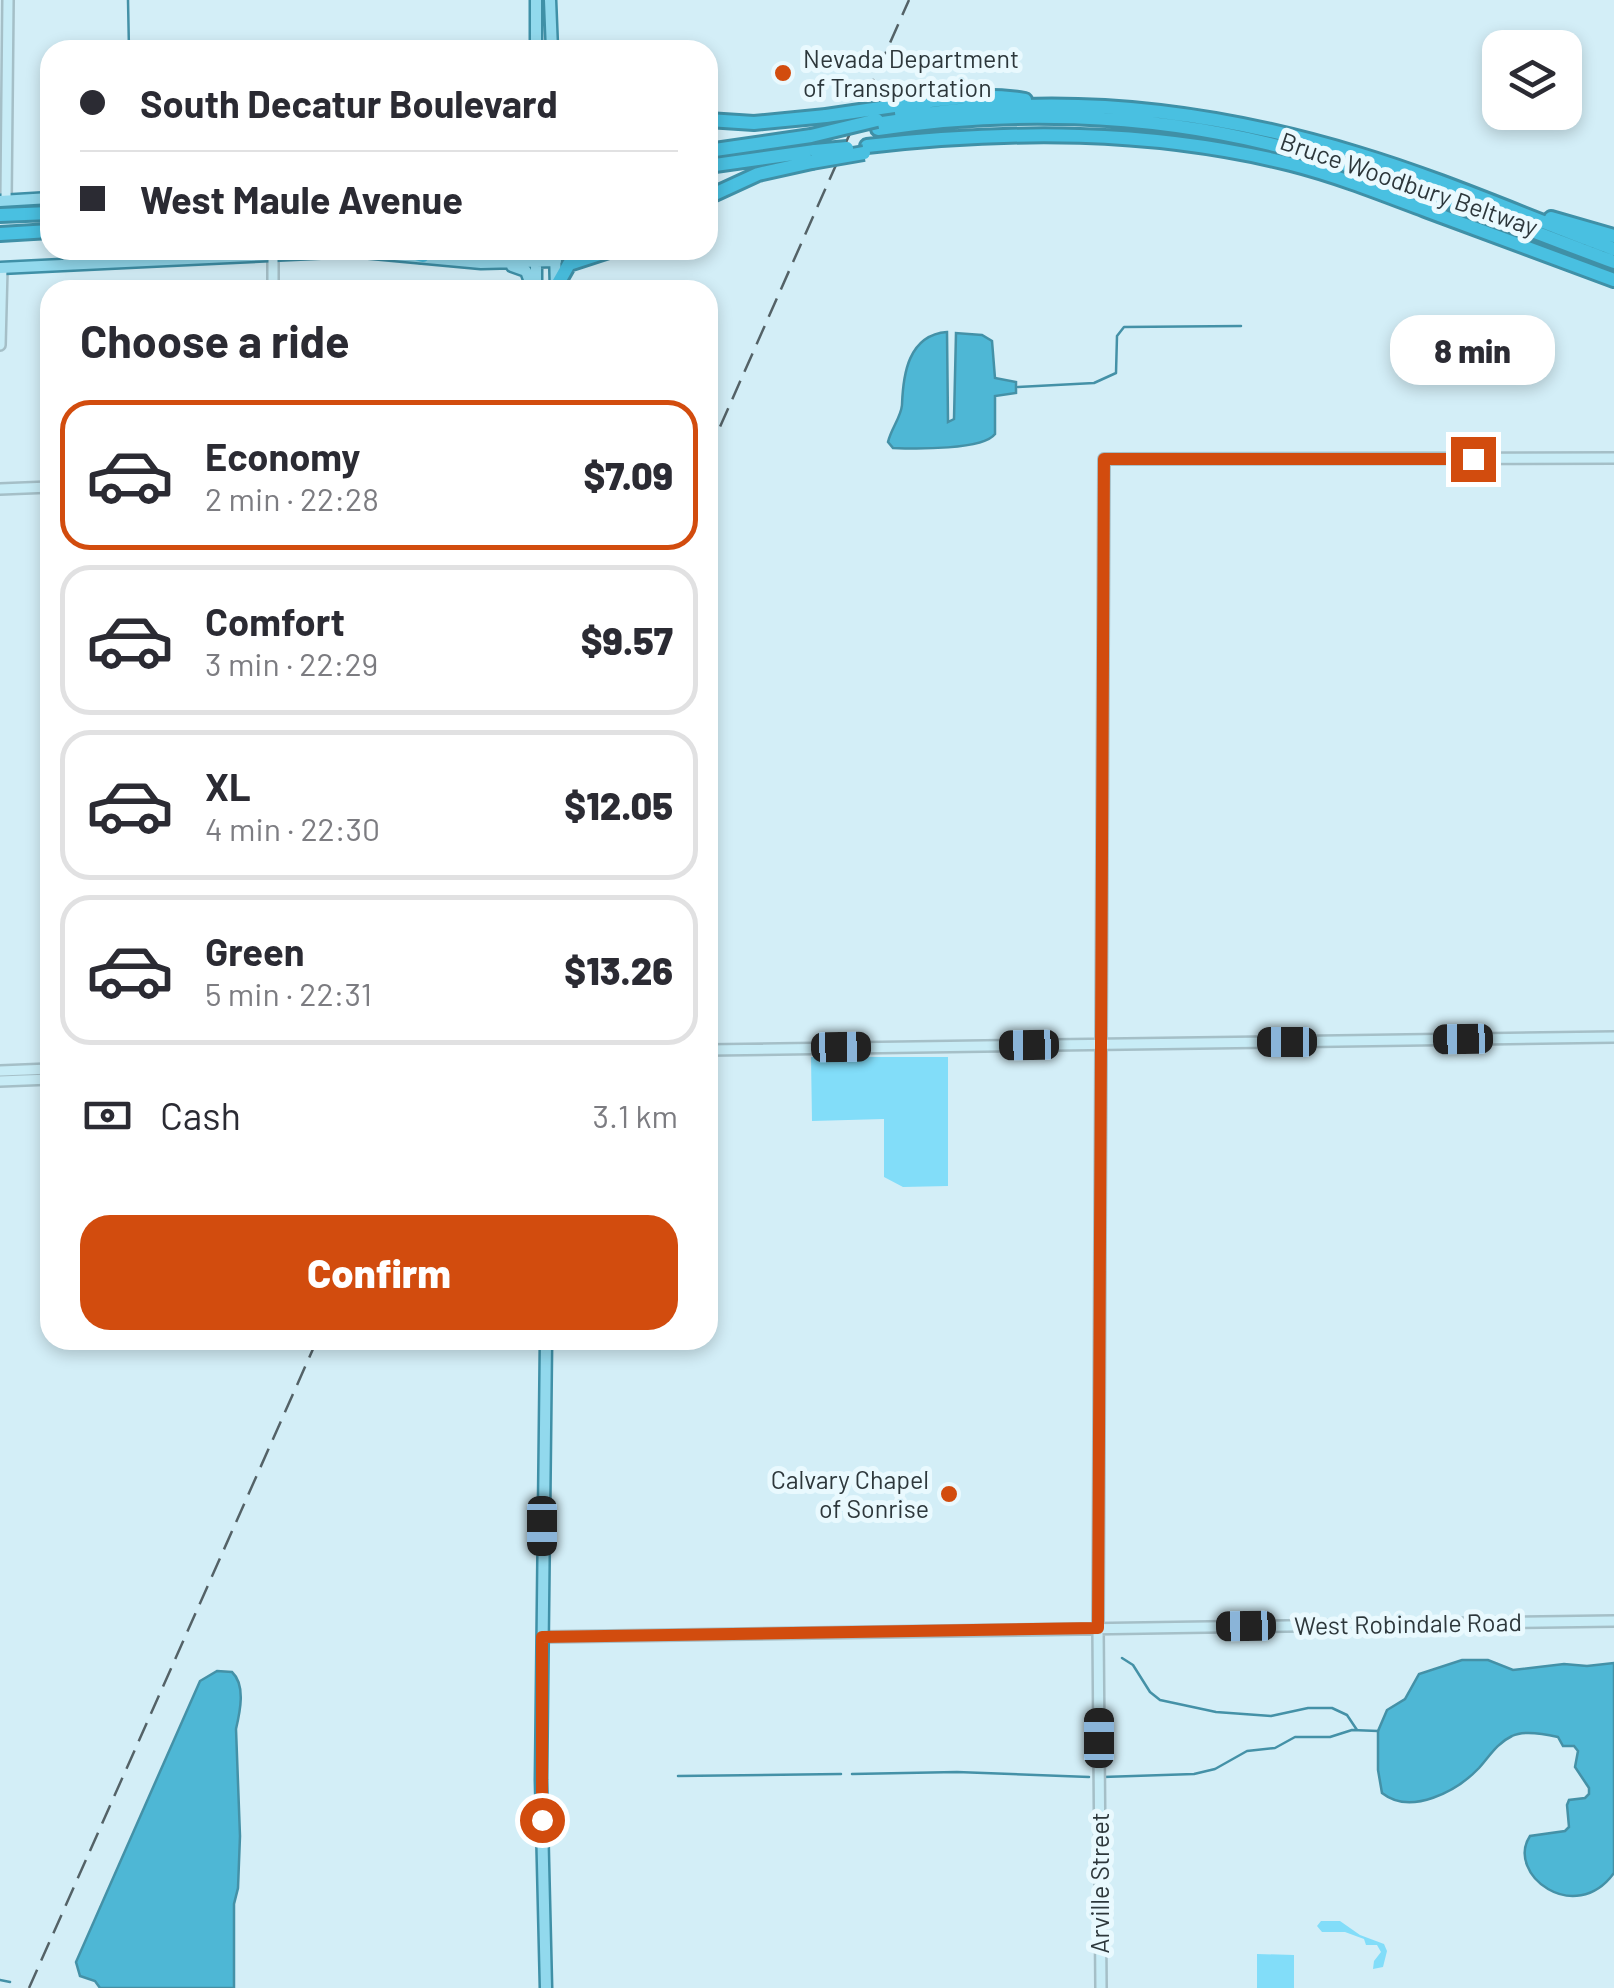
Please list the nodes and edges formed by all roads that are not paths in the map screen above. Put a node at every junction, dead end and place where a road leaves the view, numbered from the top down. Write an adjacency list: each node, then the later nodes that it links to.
1 (8, 0): 15 (street)
2 (536, 0): 4 (main road)
3 (550, 0): 5 (main road)
4 (536, 40)
5 (552, 40)
6 (1061, 106): 7 (highway, bridge); 8 (highway); 14 (highway)
7 (718, 121)
8 (878, 125): 9 (highway, Bruce Woodbury Beltway, bridge); 26 (highway, Bruce Woodbury Beltway)
9 (718, 150)
10 (813, 156): 11 (highway, Bruce Woodbury Beltway); 12 (highway); 31 (highway, Bruce Woodbury Beltway, bridge)
11 (718, 165)
12 (718, 192)
13 (40, 198): 15 (main road)
14 (1476, 198): 20 (highway); 21 (highway)
15 (3, 200)
16 (40, 214): 17 (highway)
17 (0, 216)
18 (40, 232): 19 (highway)
19 (0, 234)
20 (1614, 236)
21 (1614, 250)
22 (168, 260): 28 (main road)
23 (456, 260): 27 (main road)
24 (505, 260): 27 (main road)
25 (582, 260): 30 (highway)
26 (1614, 262)
27 (481, 263): 29 (main road)
28 (1, 268): 32 (street)
29 (530, 280)
30 (560, 280)
31 (1614, 280)
32 (0, 345)
33 (1614, 458): 37 (street, Arville Street)
34 (40, 488): 35 (street)
35 (0, 490)
36 (1614, 1037): 37 (street)
37 (1102, 1044): 38 (street); 45 (street, Arville Street)
38 (718, 1050)
39 (40, 1069): 40 (street)
40 (0, 1071)
41 (40, 1079): 42 (street)
42 (0, 1081)
43 (546, 1350): 46 (main road)
44 (1614, 1621): 45 (street, West Robindale Road)
45 (1098, 1628): 46 (street, West Robindale Road); 48 (street, Arville Street)
46 (542, 1637): 47 (main road)
47 (546, 1988)
48 (1101, 1988)

